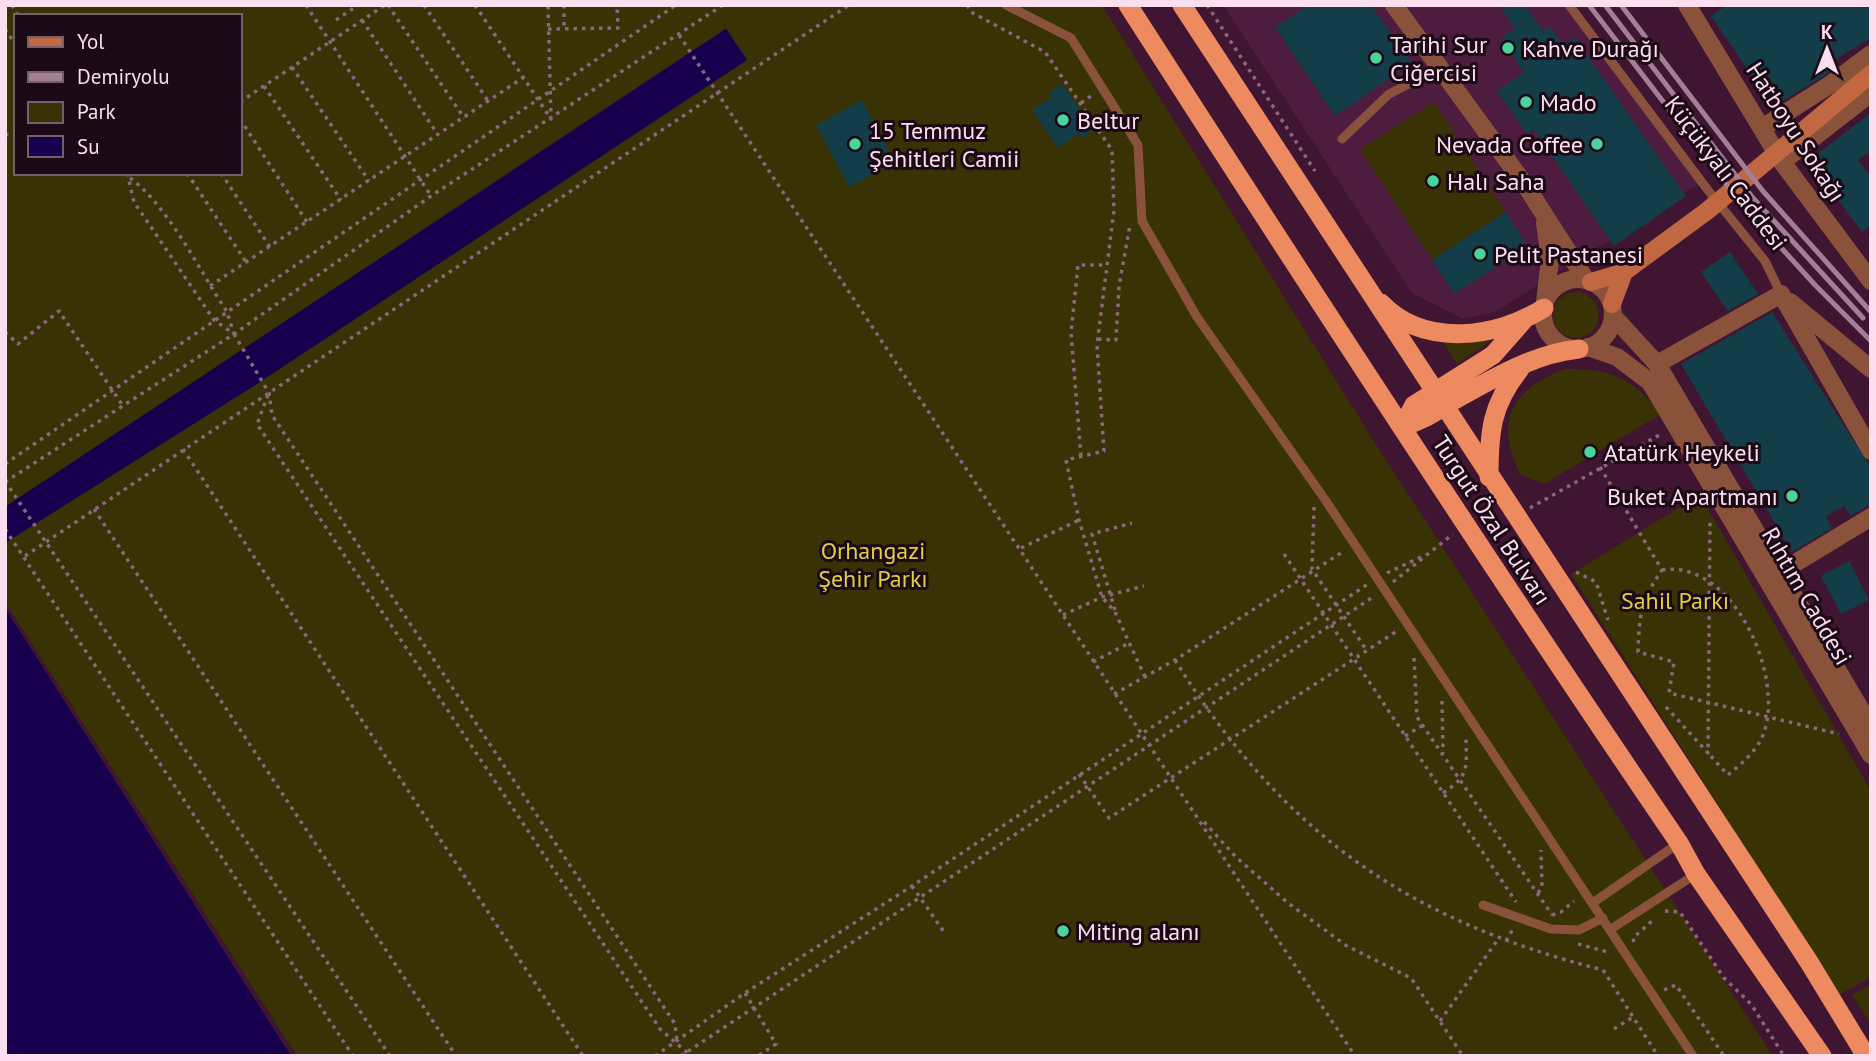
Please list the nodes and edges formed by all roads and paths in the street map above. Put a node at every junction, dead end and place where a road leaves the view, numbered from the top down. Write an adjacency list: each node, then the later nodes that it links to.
1 (306, 5): 24 (path)
2 (358, 5): 19 (path)
3 (386, 5): 20 (path); 39 (path)
4 (424, 5): 36 (path)
5 (475, 5): 29 (path)
6 (548, 5): 21 (path)
7 (564, 5): 22 (path)
8 (617, 5): 22 (path)
9 (676, 5): 31 (path)
10 (723, 5): 23 (path)
11 (849, 5): 32 (path)
12 (967, 5): 37 (path)
13 (1006, 5): 111 (lane)
14 (1128, 5): 82 (highway, Turgut Özal Bulvarı)
15 (1182, 5): 63 (highway, Turgut Özal Bulvarı)
16 (1394, 5): 27 (street)
17 (1569, 5): 65 (lane, Küçükyalı Caddesi)
18 (1687, 5): 42 (street, Hatboyu Sokağı)
19 (336, 20)
20 (362, 20): 24 (path); 43 (path)
21 (548, 29): 22 (path); 31 (path)
22 (564, 29)
23 (679, 35): 32 (path); 40 (path)
24 (330, 41): 26 (path); 45 (path)
25 (1871, 54): 42 (street)
26 (292, 67): 30 (path); 51 (path)
27 (1440, 68): 44 (lane); 52 (street)
28 (1871, 74): 46 (main road)
29 (524, 78): 34 (path); 36 (path)
30 (264, 86): 35 (path); 54 (path)
31 (550, 90): 34 (path); 40 (path)
32 (718, 92): 79 (path); 102 (path)
33 (1871, 93): 46 (street)
34 (538, 99): 40 (path); 50 (path)
35 (242, 101)
36 (488, 101): 39 (path)
37 (1081, 103): 38 (path); 59 (path)
38 (1102, 104)
39 (464, 118): 43 (path)
40 (551, 119): 53 (path)
41 (242, 122): 55 (path)
42 (1762, 128): 46 (street, Hatboyu Sokağı)
43 (438, 135): 45 (path)
44 (1342, 139)
45 (405, 157): 50 (path); 51 (path)
46 (1776, 157): 60 (main road); 62 (street, Hatboyu Sokağı)
47 (130, 175): 64 (path); 69 (path)
48 (188, 175): 58 (path)
49 (222, 175): 57 (path)
50 (419, 179): 53 (path); 68 (path)
51 (369, 181): 54 (path)
52 (1528, 189): 61 (street); 66 (street)
53 (432, 196): 72 (path)
54 (341, 200): 55 (path)
55 (307, 222): 57 (path)
56 (1131, 223): 73 (path)
57 (270, 247): 58 (path)
58 (246, 262): 64 (path)
59 (1107, 265): 73 (path); 86 (path)
60 (1623, 272): 61 (main road); 67 (main road)
61 (1589, 281): 66 (street); 67 (street)
62 (1871, 281)
63 (1363, 284): 70 (highway); 80 (highway, Turgut Özal Bulvarı)
64 (210, 286): 68 (path)
65 (1780, 294): 75 (street); 77 (street); 85 (street, Küçükyalı Caddesi)
66 (1544, 305): 70 (highway); 74 (street)
67 (1612, 310): 74 (street); 75 (street, Rıhtım Caddesi)
68 (227, 312): 69 (path); 72 (path)
69 (214, 320): 72 (path); 78 (path)
70 (1523, 321): 80 (highway)
71 (5, 332): 78 (path)
72 (234, 334): 79 (path); 81 (path)
73 (1098, 339): 86 (path)
74 (1583, 348): 76 (highway); 83 (street, Rıhtım Caddesi)
75 (1657, 363): 108 (street, Rıhtım Caddesi)
76 (1523, 365): 80 (highway); 89 (highway)
77 (1871, 369)
78 (112, 388): 81 (path); 87 (path)
79 (269, 393): 84 (path); 181 (path); 181 (path)
80 (1439, 399): 82 (highway); 89 (highway, Turgut Özal Bulvarı)
81 (123, 406): 90 (path)
82 (1403, 426): 98 (highway, Turgut Özal Bulvarı)
83 (1676, 426): 88 (path); 91 (street, Rıhtım Caddesi)
84 (183, 449): 92 (path); 186 (path)
85 (1871, 451)
86 (1081, 456): 96 (path)
87 (5, 464)
88 (1600, 467): 93 (path); 107 (path)
89 (1489, 478): 197 (highway, Turgut Özal Bulvarı)
90 (5, 482): 101 (path)
91 (1711, 483): 108 (street, Rıhtım Caddesi); 110 (path)
92 (93, 508): 101 (path); 185 (path)
93 (1529, 509)
94 (1320, 511): 106 (path)
95 (1871, 517): 108 (street)
96 (1079, 520): 102 (path); 115 (path)
97 (1132, 523): 114 (path)
98 (1464, 526): 104 (path); 154 (highway, Turgut Özal Bulvarı)
99 (5, 529): 105 (path)
100 (1340, 540): 106 (path)
101 (47, 544): 105 (path); 184 (path)
102 (1020, 549): 119 (path)
103 (1284, 554): 109 (path)
104 (1427, 554): 111 (path); 113 (path)
105 (25, 556): 183 (path)
106 (1312, 569): 109 (path); 116 (path)
107 (1662, 570): 110 (path); 133 (path)
108 (1774, 576): 141 (street, Rıhtım Caddesi)
109 (1300, 577): 118 (path); 128 (path)
110 (1709, 579): 133 (path); 137 (path)
111 (1372, 581): 113 (lane); 116 (path); 120 (path)
112 (1144, 586): 114 (path)
113 (1383, 590): 122 (lane)
114 (1112, 596): 115 (path); 117 (path)
115 (1102, 597): 117 (path); 119 (path)
116 (1335, 605): 118 (path); 120 (path)
117 (1115, 612): 124 (path)
118 (1324, 612): 121 (path); 132 (path)
119 (1063, 615): 129 (path)
120 (1343, 617): 121 (path); 125 (path)
121 (1331, 624): 127 (path); 136 (path)
122 (1402, 627): 123 (path); 125 (path); 161 (lane)
123 (1406, 640)
124 (1129, 643): 129 (path); 130 (path)
125 (1367, 651): 127 (path)
126 (1413, 651): 138 (path)
127 (1354, 659): 142 (path); 143 (path)
128 (1175, 660): 130 (path); 132 (path)
129 (1093, 662): 131 (path)
130 (1145, 677): 131 (path)
131 (1114, 694): 139 (path)
132 (1197, 695): 136 (path); 139 (path)
133 (1709, 703): 137 (path); 145 (path)
134 (1448, 704): 146 (path)
135 (1665, 707): 145 (path)
136 (1204, 708): 143 (path); 144 (path)
137 (1766, 717): 141 (path); 145 (path)
138 (1423, 725): 142 (path); 146 (path)
139 (1143, 732): 144 (path); 148 (path)
140 (1466, 732): 150 (path)
141 (1866, 733): 147 (street, Rıhtım Caddesi)
142 (1405, 736): 152 (path)
143 (1230, 740): 149 (path); 170 (path)
144 (1150, 745): 149 (path); 151 (path)
145 (1708, 753)
146 (1443, 755): 150 (path)
147 (1871, 755)
148 (1079, 774): 151 (path); 157 (path)
149 (1172, 778): 151 (path); 153 (path)
150 (1461, 782): 152 (path); 159 (path)
151 (1088, 787): 160 (path)
152 (1443, 793): 163 (path)
153 (1196, 814): 179 (path); 190 (path)
154 (1679, 844): 156 (highway, Turgut Özal Bulvarı); 161 (lane)
155 (1547, 855): 159 (path)
156 (1696, 874): 167 (lane); 196 (highway, Turgut Özal Bulvarı)
157 (912, 886): 160 (path); 176 (path)
158 (1573, 893): 165 (path)
159 (1538, 894): 165 (path)
160 (920, 897): 169 (path); 177 (path)
161 (1594, 902): 166 (lane)
162 (1483, 905): 166 (lane)
163 (1524, 908)
164 (1542, 914): 165 (path)
165 (1552, 915)
166 (1604, 918): 167 (lane)
167 (1611, 929): 193 (lane)
168 (1522, 931): 171 (path)
169 (944, 932)
170 (1499, 938): 171 (path); 179 (path)
171 (1506, 941): 178 (path)
172 (1567, 942): 174 (path)
173 (1636, 947): 195 (path)
174 (1613, 955)
175 (1658, 980): 194 (path)
176 (744, 993): 177 (path); 181 (path)
177 (753, 1009): 182 (path); 189 (path)
178 (1633, 1017): 180 (path); 192 (path)
179 (1440, 1021): 191 (path)
180 (1614, 1028)
181 (677, 1041): 182 (path); 187 (path)
182 (684, 1055): 188 (path)
183 (354, 1056)
184 (390, 1056)
185 (456, 1056)
186 (583, 1056)
187 (655, 1056)
188 (691, 1056)
189 (758, 1056)
190 (1356, 1056)
191 (1463, 1056)
192 (1658, 1056)
193 (1693, 1056)
194 (1724, 1056)
195 (1784, 1056)
196 (1822, 1056)
197 (1866, 1056)

